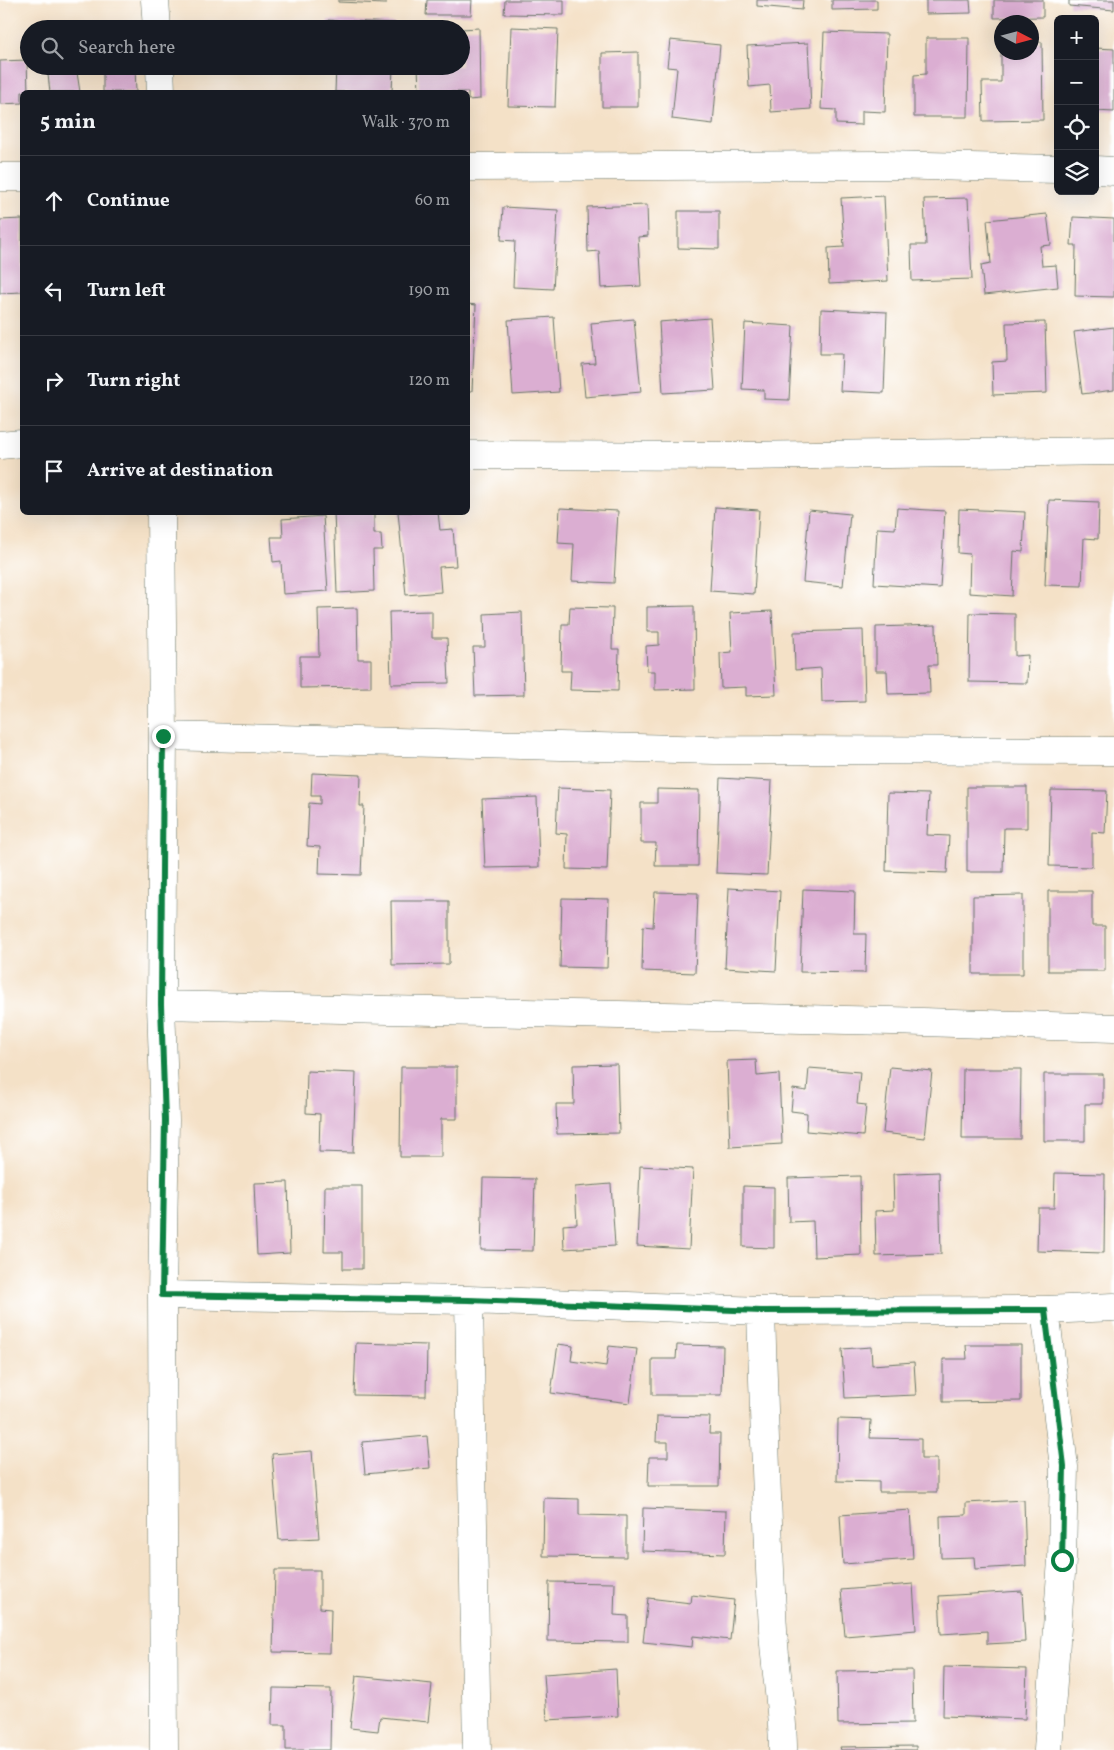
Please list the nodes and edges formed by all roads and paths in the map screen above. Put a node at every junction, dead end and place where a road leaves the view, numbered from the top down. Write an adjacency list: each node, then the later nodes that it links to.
1 (155, 0): 2 (street)
2 (156, 20)
3 (160, 75): 4 (street)
4 (161, 90)
5 (470, 168): 6 (street)
6 (1054, 169)
7 (1099, 170): 8 (street)
8 (1114, 171)
9 (0, 177): 10 (street)
10 (20, 177)
11 (20, 443): 12 (street)
12 (0, 445)
13 (1114, 451): 14 (street)
14 (470, 455)
15 (161, 515): 16 (street)
16 (163, 736): 17 (street); 18 (street)
17 (1114, 751)
18 (161, 1005): 19 (street); 20 (street)
19 (1114, 1028)
20 (162, 1295): 21 (street); 25 (street)
21 (469, 1300): 24 (street); 26 (street)
22 (1114, 1307): 23 (street)
23 (1045, 1310): 24 (street); 28 (street)
24 (761, 1311): 27 (street)
25 (164, 1750)
26 (478, 1750)
27 (783, 1750)
28 (1048, 1750)

